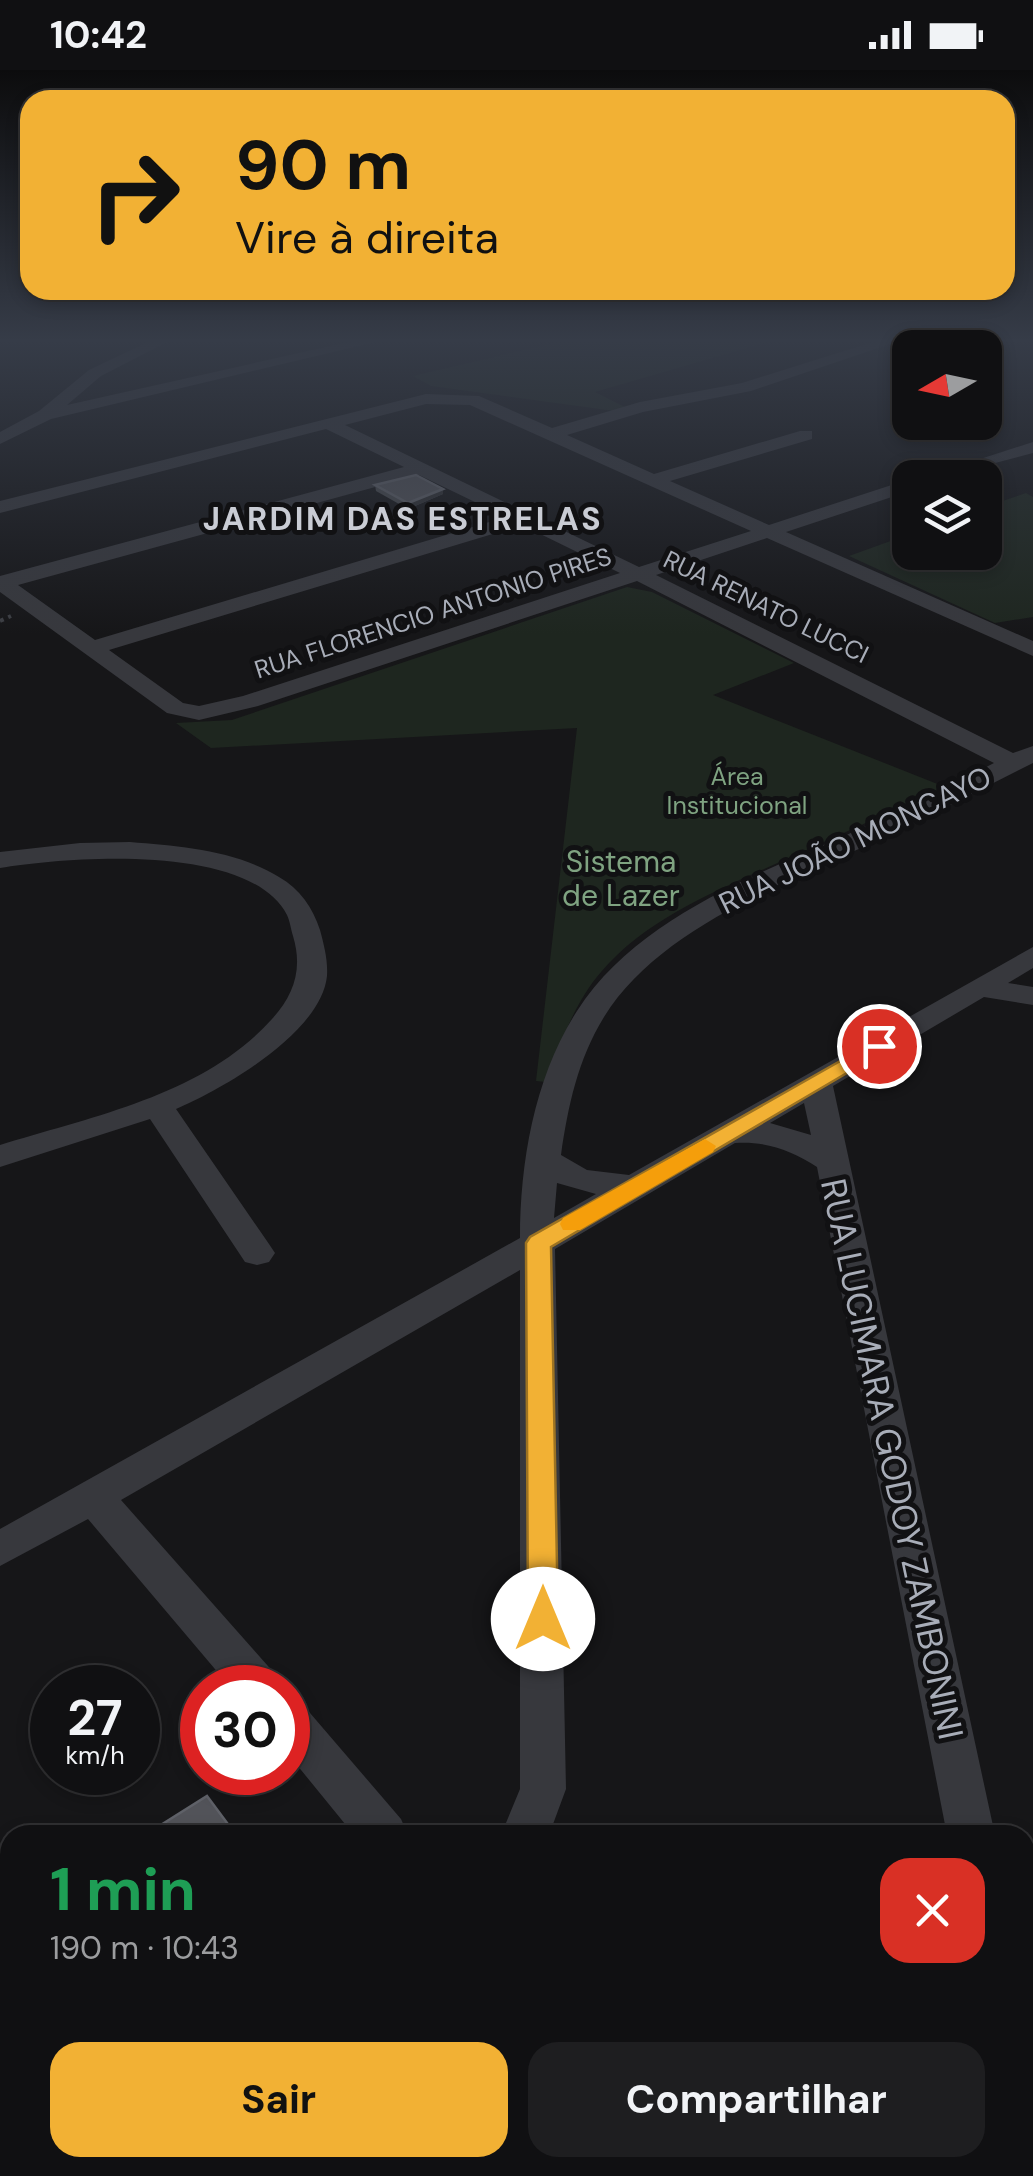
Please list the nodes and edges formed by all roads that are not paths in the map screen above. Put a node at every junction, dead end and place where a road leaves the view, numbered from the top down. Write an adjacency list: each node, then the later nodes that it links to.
1 (277, 438): 10 (street)
2 (357, 438): 7 (street, RUA RENATO LUCCI)
3 (562, 438): 8 (street)
4 (792, 438): 8 (street)
5 (1033, 447): 6 (street)
6 (987, 460)
7 (418, 469): 11 (street, RUA RENATO LUCCI); 14 (street)
8 (655, 479): 12 (street)
9 (892, 490): 12 (street, RUA FLORENCIO ANTONIO PIRES)
10 (0, 507)
11 (521, 518): 13 (street, RUA RENATO LUCCI); 15 (street)
12 (770, 532): 13 (street, RUA FLORENCIO ANTONIO PIRES); 16 (street)
13 (637, 575): 15 (street, RUA FLORENCIO ANTONIO PIRES); 17 (street, RUA RENATO LUCCI)
14 (0, 583): 15 (street, RUA FLORENCIO ANTONIO PIRES)
15 (91, 648)
16 (1033, 648)
17 (1023, 758): 26 (street, RUA JOÃO MONCAYO)
18 (0, 860): 23 (street)
19 (1033, 956): 20 (street)
20 (979, 988): 21 (street); 22 (street)
21 (1033, 996)
22 (816, 1082): 24 (street); 27 (street, RUA LUCIMARA GODOY ZAMBONINI)
23 (156, 1104): 25 (street); 30 (street)
24 (726, 1134): 27 (street); 28 (street)
25 (0, 1156)
26 (544, 1158): 28 (street); 29 (street, RUA JOÃO MONCAYO)
27 (830, 1160): 37 (street, RUA LUCIMARA GODOY ZAMBONINI)
28 (635, 1187): 29 (street)
29 (539, 1243): 31 (street); 36 (street, RUA JOÃO MONCAYO)
30 (257, 1254)
31 (92, 1496): 32 (street); 33 (street)
32 (0, 1549)
33 (239, 1665)
34 (310, 1746): 35 (street)
35 (376, 1825)
36 (529, 1825)
37 (969, 1825)

